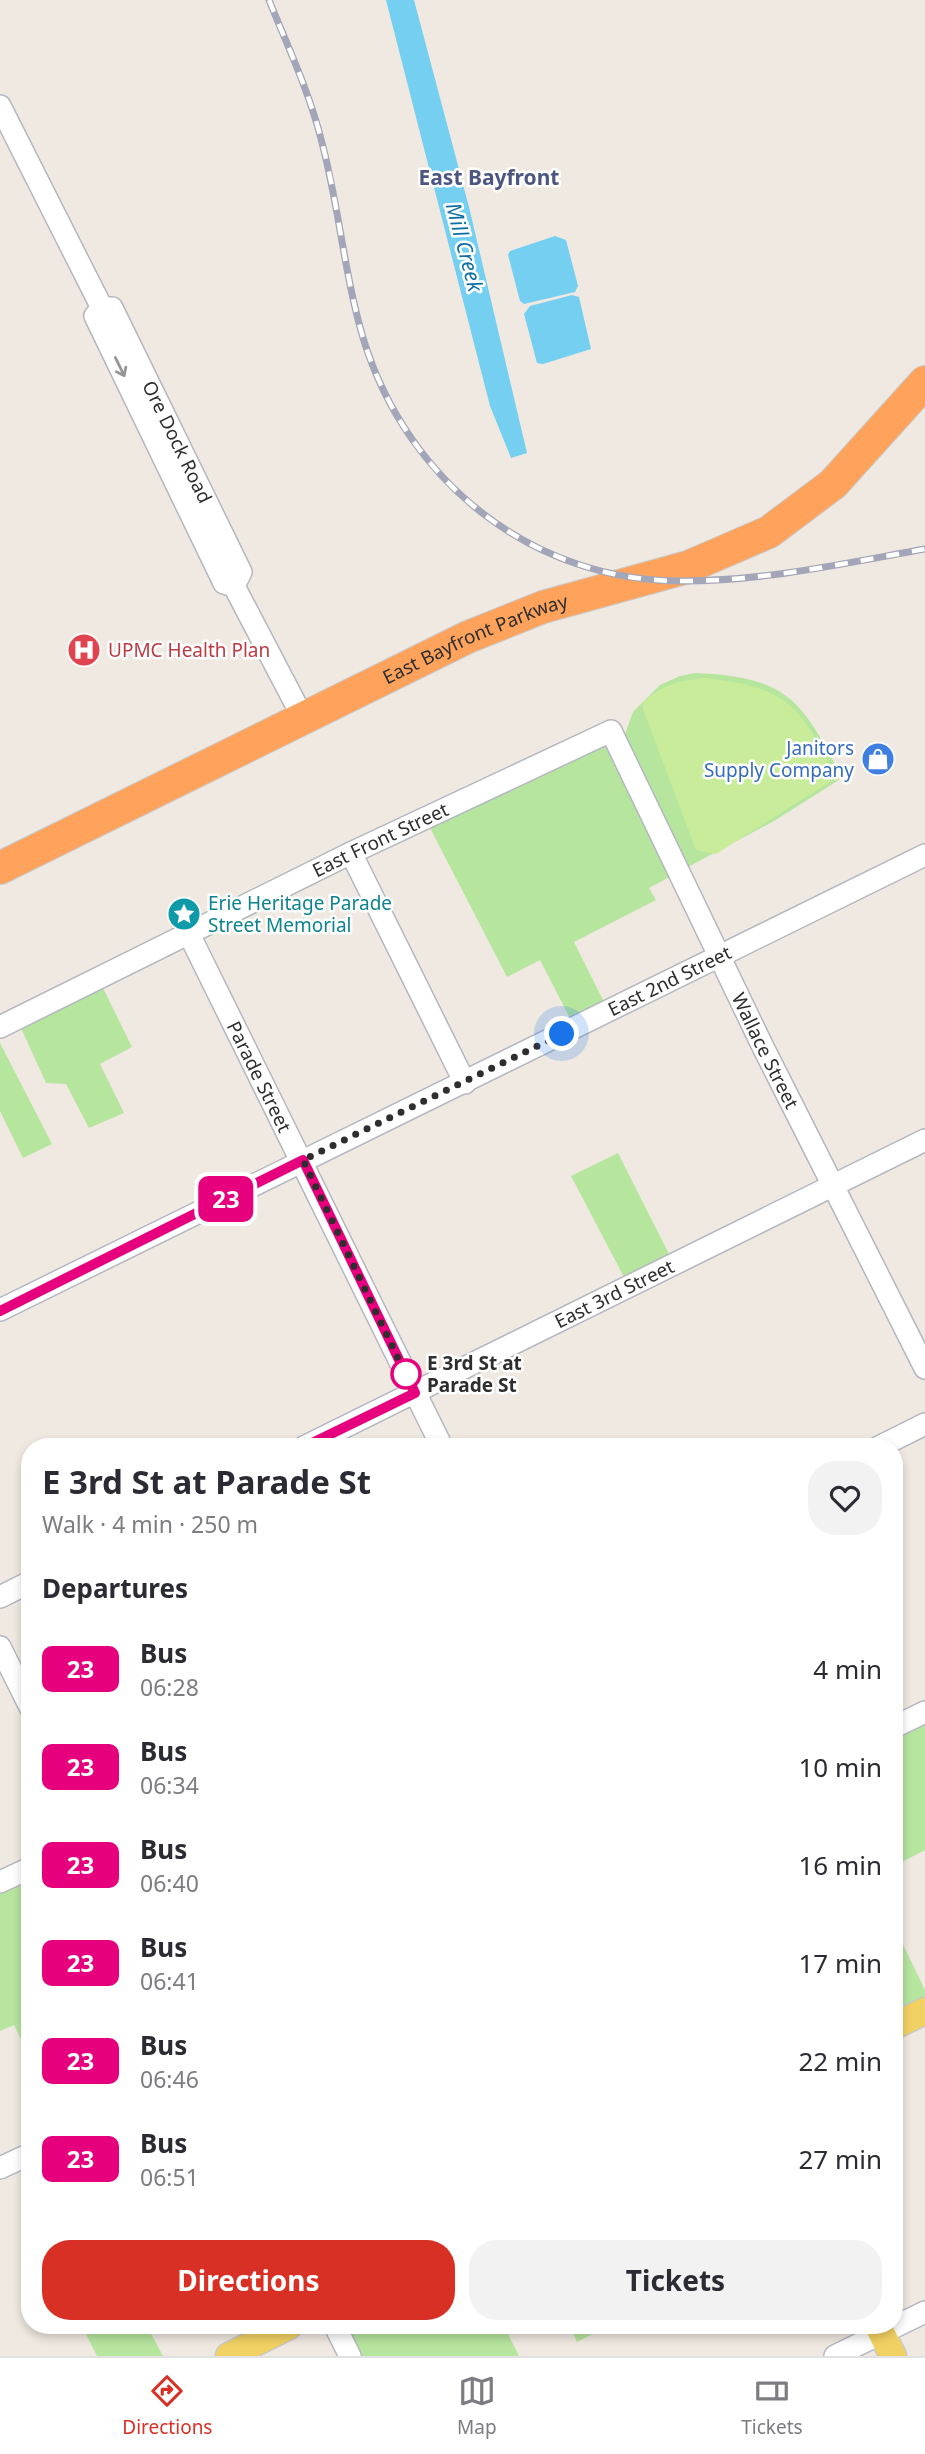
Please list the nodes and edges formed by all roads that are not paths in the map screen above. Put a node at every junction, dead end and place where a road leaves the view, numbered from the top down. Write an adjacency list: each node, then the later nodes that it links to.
1 (0, 106): 3 (street, Ore Dock Road)
2 (925, 382): 3 (highway, East Bayfront Parkway)
3 (303, 719): 7 (highway, East Bayfront Parkway)
4 (611, 731): 5 (street, East Front Street); 9 (street, Wallace Street)
5 (351, 853): 8 (street, East Front Street); 11 (street)
6 (925, 855): 9 (street, East 2nd Street)
7 (0, 868)
8 (189, 934): 10 (street, East Front Street); 13 (street, Parade Street)
9 (721, 956): 11 (street, East 2nd Street); 14 (street, Wallace Street)
10 (0, 1027)
11 (465, 1083): 13 (street, East 2nd Street)
12 (925, 1140): 14 (street, East 3rd Street)
13 (303, 1160): 15 (street, East 2nd Street); 17 (street, Parade Street)
14 (834, 1185): 16 (street, Wallace Street); 17 (street, East 3rd Street)
15 (0, 1310)
16 (925, 1368)
17 (415, 1393): 19 (street, East 3rd Street); 20 (street, Parade Street)
18 (925, 1424): 21 (street)
19 (322, 1438)
20 (438, 1438)
21 (897, 1438)
22 (21, 1586): 23 (street)
23 (0, 1597)
24 (0, 1647): 25 (street)
25 (21, 1689)
26 (925, 1712): 27 (street)
27 (903, 1723)
28 (21, 1872): 29 (street)
29 (0, 1882)
30 (925, 2011): 31 (main road)
31 (903, 2022)
32 (21, 2158): 33 (street)
33 (0, 2168)
34 (925, 2312): 35 (street)
35 (903, 2326)
36 (273, 2334): 39 (main road)
37 (339, 2334): 40 (street)
38 (884, 2338): 41 (street)
39 (229, 2356)
40 (350, 2356)
41 (835, 2356)

